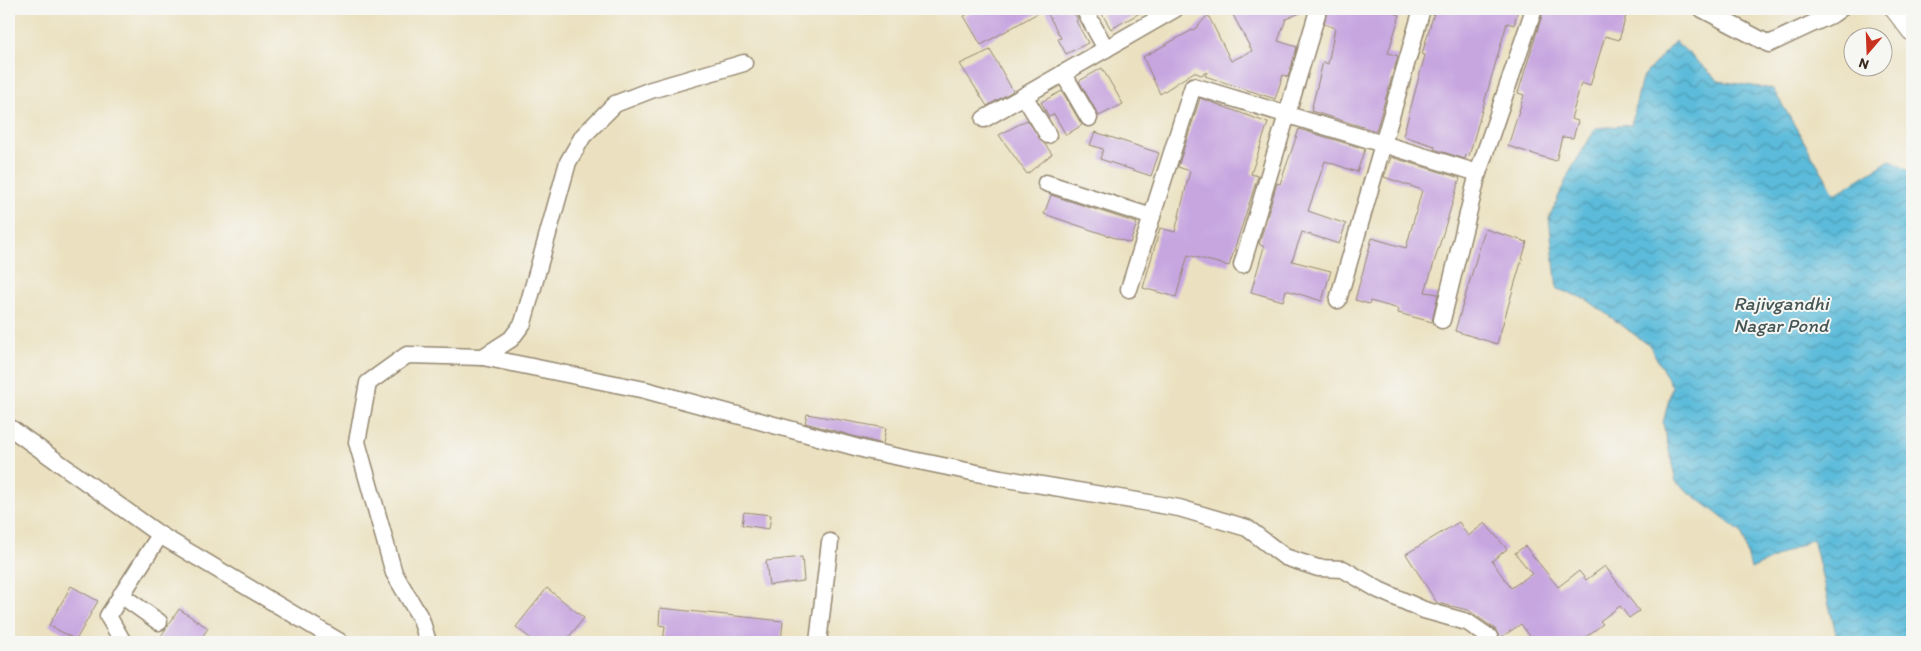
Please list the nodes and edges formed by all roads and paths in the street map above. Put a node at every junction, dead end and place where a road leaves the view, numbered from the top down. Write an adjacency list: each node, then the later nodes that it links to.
1 (1084, 9): 12 (street)
2 (1175, 9): 12 (street)
3 (1422, 9): 20 (street)
4 (1534, 9): 21 (street)
5 (1702, 9): 6 (street)
6 (1840, 9)
7 (1895, 9): 11 (main road)
8 (1909, 9): 9 (main road)
9 (1912, 13)
10 (1317, 14): 16 (street)
11 (1912, 31)
12 (1106, 48): 14 (street)
13 (744, 63): 28 (street)
14 (1063, 73): 15 (street); 17 (street)
15 (1024, 96): 18 (street); 19 (street)
16 (1287, 115): 20 (street); 23 (street); 24 (street)
17 (1089, 118)
18 (984, 120)
19 (1048, 135)
20 (1383, 144): 21 (street); 26 (street)
21 (1478, 173): 27 (street)
22 (1046, 183): 23 (street)
23 (1152, 217): 25 (street)
24 (1242, 266)
25 (1130, 289)
26 (1338, 300)
27 (1442, 320)
28 (483, 357): 36 (street); 38 (street)
29 (9, 427): 30 (street)
30 (160, 535): 32 (street); 35 (street)
31 (830, 542): 37 (street)
32 (121, 595): 33 (street); 34 (street)
33 (159, 622)
34 (123, 642)
35 (340, 642)
36 (428, 642)
37 (818, 642)
38 (1491, 642)

